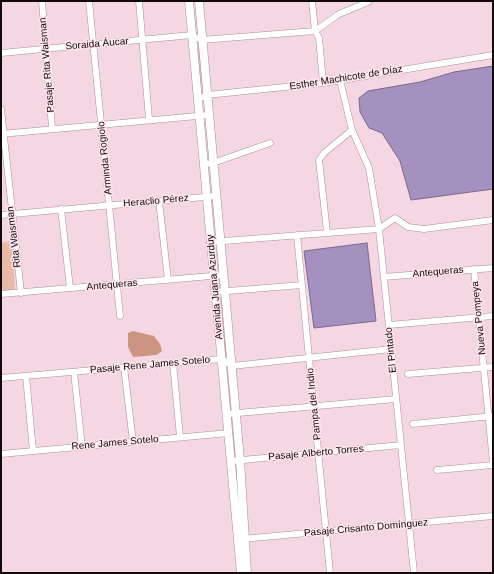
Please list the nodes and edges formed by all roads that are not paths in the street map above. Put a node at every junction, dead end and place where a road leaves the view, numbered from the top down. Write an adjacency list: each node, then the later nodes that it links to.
1 (42, 1): 13 (street, Pasaje Rita Waisman)
2 (89, 1): 12 (street, Arminda Rogiolo)
3 (139, 1): 10 (street)
4 (189, 1): 9 (main road, Avenida Juana Azurduy)
5 (199, 1): 11 (main road, Avenida Juana Azurduy)
6 (312, 1): 8 (street)
7 (368, 2): 8 (street)
8 (315, 31): 11 (street); 17 (street)
9 (192, 35): 10 (street, Soraida Áucar); 11 (street); 19 (main road, Avenida Juana Azurduy)
10 (142, 40): 12 (street, Soraida Áucar); 22 (street)
11 (201, 40): 18 (main road, Avenida Juana Azurduy)
12 (94, 44): 13 (street, Soraida Áucar); 23 (street, Arminda Rogiolo)
13 (46, 49): 14 (street, Soraida Áucar); 24 (street, Pasaje Rita Waisman)
14 (1, 53)
15 (493, 54): 16 (street, Esther Machicote de Díaz)
16 (340, 80): 17 (street, Esther Machicote de Díaz); 25 (street, El Pintado)
17 (324, 83): 18 (street, Esther Machicote de Díaz)
18 (207, 95): 19 (street, Esther Machicote de Díaz); 21 (main road, Avenida Juana Azurduy)
19 (199, 99): 21 (main road, Avenida Juana Azurduy)
20 (1, 109): 26 (street, Rita Waisman)
21 (204, 115): 22 (street); 28 (main road, Avenida Juana Azurduy)
22 (150, 119): 23 (street)
23 (102, 124): 24 (street); 32 (street, Arminda Rogiolo)
24 (52, 128): 26 (street)
25 (352, 130): 37 (street, El Pintado); 38 (street)
26 (2, 134): 35 (street, Rita Waisman)
27 (270, 143): 28 (street)
28 (209, 163): 29 (main road, Avenida Juana Azurduy); 30 (main road, Avenida Juana Azurduy)
29 (216, 196): 30 (street, Heraclio Pérez); 40 (main road, Avenida Juana Azurduy)
30 (207, 197): 31 (street, Heraclio Pérez); 41 (main road, Avenida Juana Azurduy)
31 (159, 201): 32 (street, Heraclio Pérez); 46 (street)
32 (110, 205): 33 (street, Heraclio Pérez); 47 (street, Arminda Rogiolo)
33 (61, 209): 35 (street, Heraclio Pérez); 49 (street)
34 (1, 214): 35 (street, Heraclio Pérez)
35 (12, 214): 51 (street, Rita Waisman)
36 (493, 220): 37 (street)
37 (379, 229): 38 (street); 45 (street, El Pintado)
38 (327, 232): 39 (street)
39 (297, 235): 40 (street); 48 (street, Pampa del Indio)
40 (221, 240): 41 (street); 44 (main road, Avenida Juana Azurduy)
41 (211, 242): 44 (main road, Avenida Juana Azurduy)
42 (493, 268): 43 (street, Antequeras)
43 (474, 269): 45 (street, Antequeras); 55 (street, Nueva Pompeya)
44 (219, 276): 46 (street, Antequeras); 50 (main road, Avenida Juana Azurduy)
45 (384, 278): 56 (street, El Pintado)
46 (168, 280): 47 (street, Antequeras)
47 (117, 284): 49 (street, Antequeras); 53 (street, Arminda Rogiolo)
48 (302, 285): 50 (street); 59 (street, Pampa del Indio)
49 (70, 288): 51 (street, Antequeras)
50 (221, 292): 58 (main road, Avenida Juana Azurduy); 61 (main road, Avenida Juana Azurduy)
51 (21, 293): 52 (street, Antequeras)
52 (1, 294)
53 (120, 316)
54 (493, 316): 55 (street)
55 (479, 317): 56 (street); 64 (street, Nueva Pompeya)
56 (389, 325): 57 (street, El Pintado)
57 (391, 349): 59 (street); 69 (street, El Pintado)
58 (222, 359): 60 (street, Pasaje Rene James Sotelo); 61 (street, Pasaje Rene James Sotelo); 72 (main road, Avenida Juana Azurduy)
59 (309, 359): 61 (street); 70 (street, Pampa del Indio)
60 (173, 363): 63 (street, Pasaje Rene James Sotelo); 76 (street)
61 (232, 366): 71 (main road, Avenida Juana Azurduy)
62 (493, 366): 64 (street)
63 (124, 367): 65 (street, Pasaje Rene James Sotelo); 77 (street)
64 (484, 367): 66 (street); 73 (street, Nueva Pompeya)
65 (74, 372): 67 (street, Pasaje Rene James Sotelo); 79 (street)
66 (408, 374)
67 (26, 376): 68 (street, Pasaje Rene James Sotelo); 80 (street)
68 (1, 378)
69 (396, 398): 70 (street); 78 (street, El Pintado)
70 (315, 406): 71 (street); 81 (street, Pampa del Indio)
71 (236, 413): 72 (street); 83 (main road, Avenida Juana Azurduy)
72 (227, 414): 75 (main road, Avenida Juana Azurduy)
73 (491, 417): 74 (street); 84 (street, Nueva Pompeya)
74 (413, 424)
75 (229, 433): 76 (street, Rene James Sotelo); 83 (main road, Avenida Juana Azurduy)
76 (180, 438): 77 (street, Rene James Sotelo)
77 (133, 442): 79 (street, Rene James Sotelo)
78 (401, 445): 81 (street, Pasaje Alberto Torres); 88 (street, El Pintado)
79 (82, 446): 80 (street, Rene James Sotelo)
80 (33, 451): 82 (street, Rene James Sotelo)
81 (319, 452): 83 (street, Pasaje Alberto Torres); 89 (street, Pampa del Indio)
82 (1, 454)
83 (236, 460): 90 (main road, Avenida Juana Azurduy)
84 (493, 462)
85 (493, 465): 86 (street)
86 (437, 470)
87 (493, 516): 88 (street, Pasaje Crisanto Domínguez)
88 (409, 524): 89 (street, Pasaje Crisanto Domínguez); 94 (street, El Pintado)
89 (326, 532): 90 (street, Pasaje Crisanto Domínguez); 93 (street, Pampa del Indio)
90 (242, 539): 91 (main road, Avenida Juana Azurduy); 92 (main road, Avenida Juana Azurduy)
91 (242, 573)
92 (247, 573)
93 (330, 573)
94 (413, 573)

